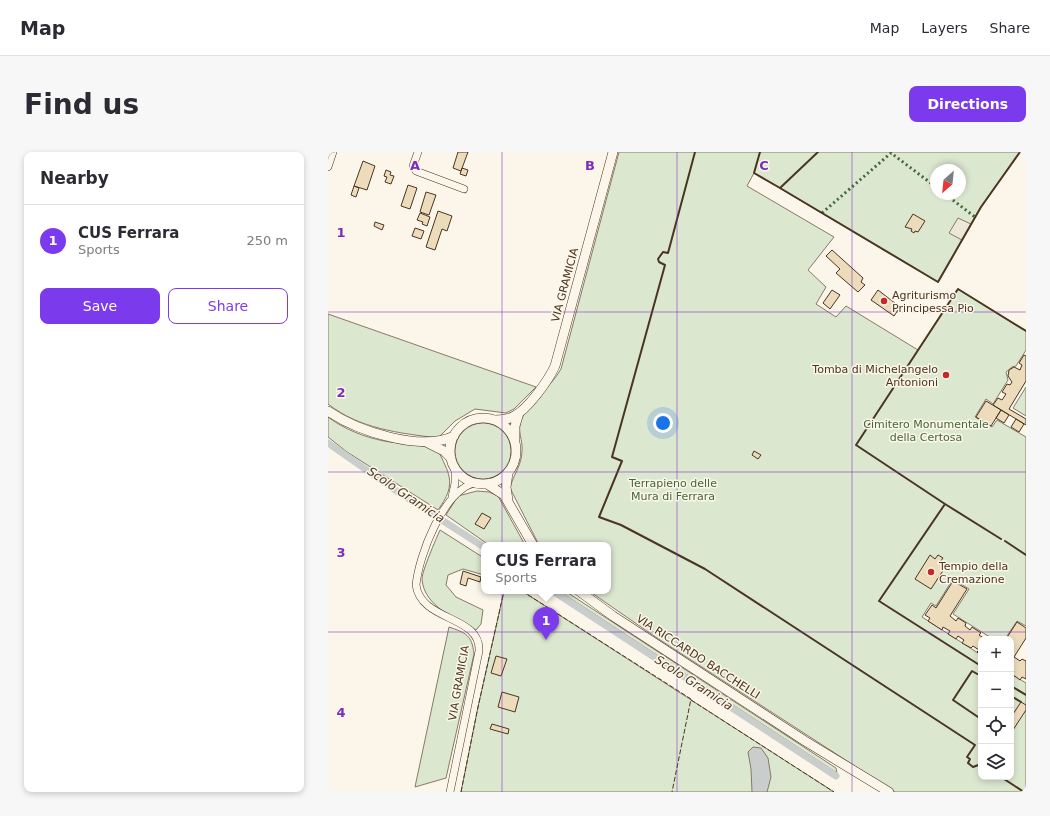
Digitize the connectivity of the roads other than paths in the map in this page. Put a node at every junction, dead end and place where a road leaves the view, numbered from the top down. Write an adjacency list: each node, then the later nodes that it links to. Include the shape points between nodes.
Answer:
1 (334, 152): 4 (street)
2 (418, 152): 5 (street, via 413,166 416,171)
3 (613, 152): 7 (main road, VIA GRAMICIA, via 558,358 549,378)
4 (330, 170)
5 (464, 189)
6 (328, 411): 11 (main road, via 348,424 367,431)
7 (519, 413): 8 (main road, VIA GRAMICIA, via 508,419); 10 (main road, VIA GRAMICIA, via 515,426)
8 (496, 420): 9 (main road, VIA GRAMICIA, via 470,420 462,425); 10 (main road, via 507,427)
9 (454, 436): 11 (main road, via 440,441); 12 (main road, via 450,450)
10 (515, 440): 14 (main road, VIA GRAMICIA, via 516,459)
11 (425, 442): 12 (main road, via 439,447)
12 (451, 458): 13 (main road, VIA GRAMICIA)
13 (455, 467): 15 (main road, VIA GRAMICIA, via 463,477); 17 (street, VIA GRAMICIA)
14 (508, 473): 16 (main road, via 496,482); 18 (main road)
15 (474, 483): 16 (main road); 17 (street, VIA GRAMICIA, via 462,488)
16 (487, 484): 18 (main road, via 499,491)
17 (452, 497): 22 (street, VIA GRAMICIA, via 435,525 417,578 419,597 428,606 474,633 479,645)
18 (508, 501): 19 (main road)
19 (531, 542)
20 (584, 594): 21 (main road, VIA RICCARDO BACCHELLI, via 613,616 805,741 827,759)
21 (875, 788): 23 (main road, VIA RICCARDO BACCHELLI)
22 (450, 792)
23 (889, 792)

